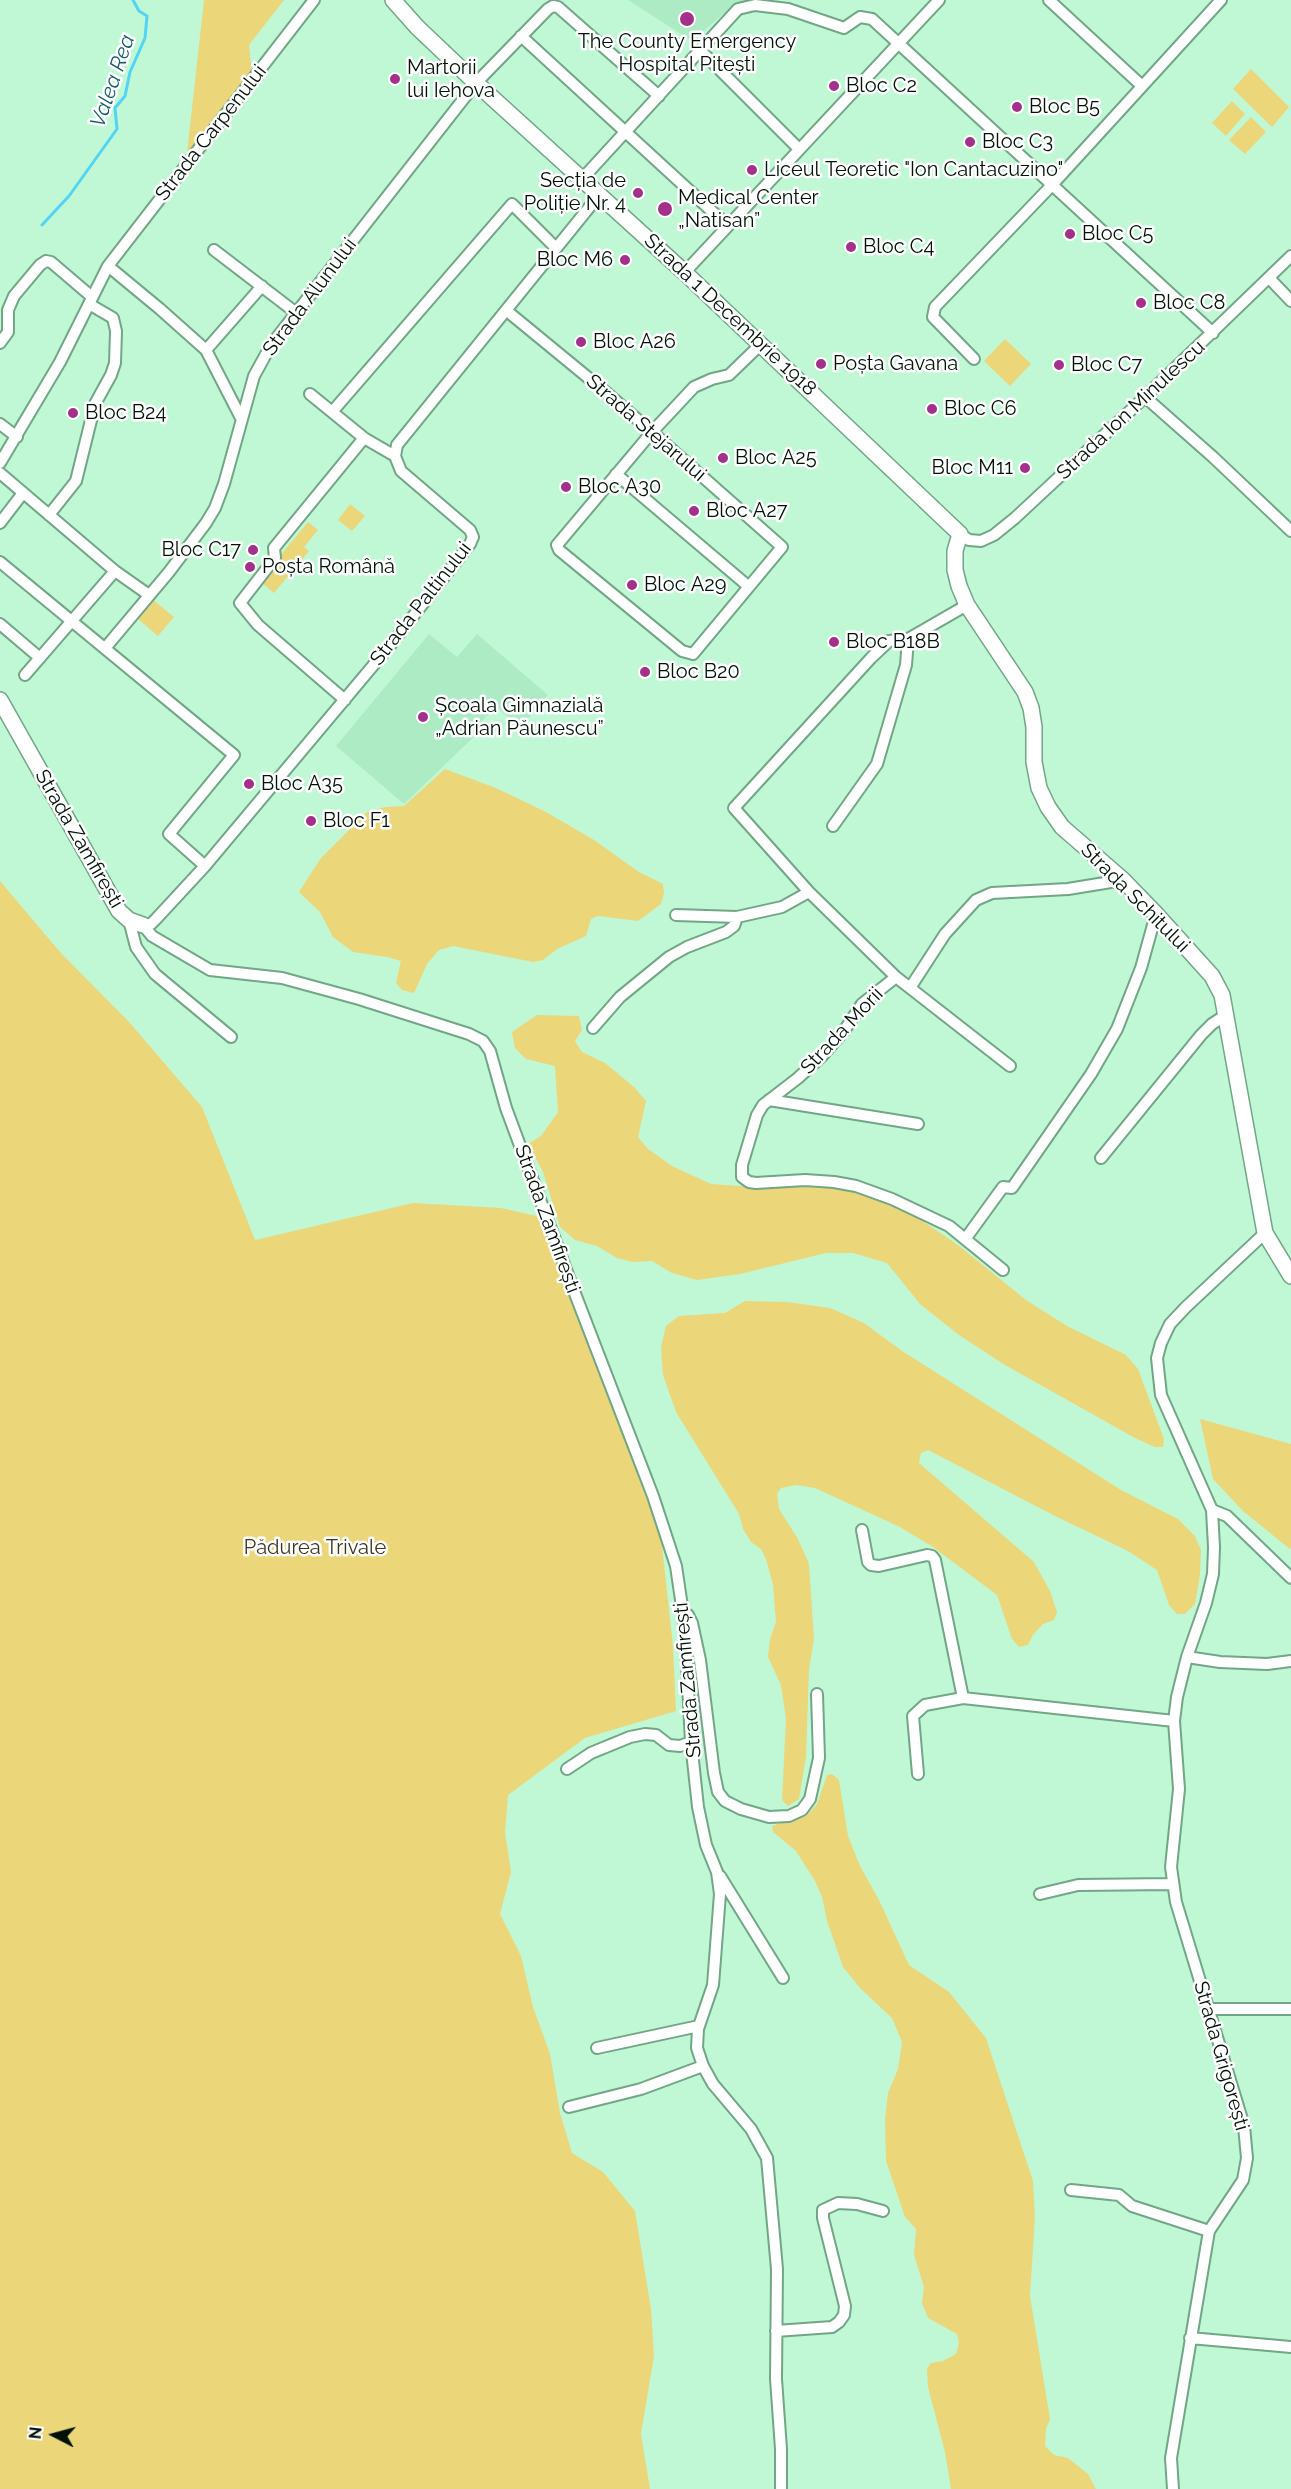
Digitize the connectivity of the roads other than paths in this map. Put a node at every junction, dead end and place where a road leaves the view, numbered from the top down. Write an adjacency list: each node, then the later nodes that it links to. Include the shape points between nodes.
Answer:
1 (314, 0): 21 (street, Strada Carpenului)
2 (393, 0): 9 (main road, Strada 1 Decembrie 1918)
3 (939, 0): 7 (street)
4 (1049, 0): 10 (street)
5 (1221, 0): 10 (street)
6 (521, 36): 9 (street, Strada Alunului); 11 (street, Strada Alunului, via 553,6 558,7); 12 (street)
7 (898, 43): 8 (street, via 872,19 860,17 844,28 788,9 755,5 738,9); 13 (street); 15 (street)
8 (700, 50): 11 (street); 13 (street)
9 (476, 82): 14 (main road, Strada 1 Decembrie 1918); 28 (street, Strada Alunului)
10 (1141, 85): 15 (street)
11 (659, 96): 12 (street)
12 (625, 133): 14 (street); 17 (street)
13 (799, 149): 17 (street)
14 (583, 178): 16 (main road, Strada 1 Decembrie 1918)
15 (1052, 185): 29 (street); 33 (street, via 935,308 933,317)
16 (600, 194): 18 (street); 22 (main road, Strada 1 Decembrie 1918)
17 (728, 226): 22 (street)
18 (556, 248): 27 (street); 36 (street, via 512,204)
19 (214, 250): 24 (street)
20 (1291, 255): 23 (street, Strada Ion Minulescu)
21 (108, 266): 25 (street, Strada Carpenului); 32 (street)
22 (685, 272): 31 (main road, Strada 1 Decembrie 1918)
23 (1270, 279): 26 (street); 29 (street, Strada Ion Minulescu)
24 (262, 286): 28 (street); 32 (street)
25 (91, 300): 30 (street, via 46,261 14,296 8,310 8,332); 40 (street, Strada Carpenului); 47 (street, via 113,318 115,363 95,404 76,481)
26 (1291, 301)
27 (507, 311): 39 (street, Strada Stejarului); 42 (street, via 404,435)
28 (295, 312): 37 (street, Strada Alunului, via 254,376)
29 (1213, 333): 35 (street, Strada Ion Minulescu)
30 (0, 343)
31 (760, 345): 39 (street, via 729,375 694,387); 50 (main road, Strada 1 Decembrie 1918)
32 (206, 350): 37 (street)
33 (974, 359)
34 (310, 394): 36 (street)
35 (1145, 398): 49 (street); 50 (street, Strada Ion Minulescu, via 994,535 981,541)
36 (332, 412): 41 (street)
37 (242, 418): 54 (street, Strada Alunului, via 215,508)
38 (0, 424): 40 (street)
39 (652, 432): 45 (street); 53 (street, Strada Stejarului, via 782,547)
40 (17, 437): 43 (street, Strada Carpenului)
41 (364, 438): 42 (street); 63 (street, via 274,548 275,558 240,603 258,625)
42 (396, 456): 63 (street, Strada Paltinului, via 401,471 470,530 472,537)
43 (0, 462)
44 (0, 473): 46 (street)
45 (616, 474): 53 (street); 53 (street, via 559,541 559,550 682,651 693,654)
46 (23, 493): 47 (street); 48 (street)
47 (49, 515): 52 (street)
48 (0, 523)
49 (1291, 531)
50 (960, 534): 55 (main road, Strada Schitului, via 955,570)
51 (0, 562): 56 (street)
52 (115, 571): 54 (street); 56 (street)
53 (748, 586)
54 (149, 595): 59 (street, Strada Alunului)
55 (967, 604): 58 (street); 66 (main road, Strada Schitului, via 1025,692 1031,708 1039,788 1048,807 1062,827)
56 (72, 620): 59 (street); 60 (street)
57 (0, 624): 60 (street)
58 (908, 639): 64 (street, via 906,665 877,764); 67 (street, via 889,641 871,658 734,808)
59 (106, 647): 65 (street, via 234,755 169,834)
60 (40, 658): 61 (street)
61 (25, 675)
62 (0, 700): 71 (main road, Strada Zamfirești, via 119,911)
63 (345, 700): 65 (street, Strada Paltinului)
64 (833, 826)
65 (205, 866): 71 (street, Strada Paltinului, via 151,924)
66 (1123, 880): 68 (main road, Strada Schitului); 73 (street, Strada Morii, via 1068,889 992,893 976,900 945,934)
67 (809, 892): 70 (street, via 782,907); 72 (street)
68 (1156, 914): 74 (main road, Strada Schitului, via 1212,976); 82 (street, via 1142,968 1117,1029 1091,1074 1012,1188 1004,1187)
69 (676, 915): 70 (street)
70 (737, 917): 75 (street, via 726,932 669,957 620,997)
71 (136, 922): 76 (street, via 136,946 155,974); 88 (street, Strada Zamfirești, via 152,936 210,970 282,978 483,1041 490,1051 506,1108 653,1496 676,1566)
72 (896, 977): 73 (street); 78 (street, Strada Morii, via 862,1004 823,1055)
73 (910, 988): 77 (street)
74 (1226, 1015): 80 (street, via 1201,1035); 81 (main road, Strada Schitului)
75 (593, 1028)
76 (231, 1037)
77 (1010, 1066)
78 (770, 1100): 79 (street); 82 (street, Strada Morii, via 757,1115 741,1171 748,1182 805,1180 856,1186 919,1210)
79 (918, 1124)
80 (1101, 1158)
81 (1265, 1233): 84 (main road, Strada Schitului); 85 (street, Strada Grigorești, via 1170,1324 1158,1358 1161,1395)
82 (966, 1238): 83 (street)
83 (1003, 1270)
84 (1291, 1275)
85 (1212, 1510): 87 (street, via 1227,1516); 89 (street, Strada Grigorești, via 1213,1574)
86 (862, 1530): 92 (street, via 871,1565 927,1555 935,1560)
87 (1291, 1578)
88 (683, 1606): 91 (street, via 692,1623 700,1660 714,1773 724,1801 769,1816 789,1816 802,1810 810,1799 819,1758); 94 (street, Strada Zamfirești)
89 (1187, 1657): 90 (street, via 1267,1664); 93 (street, Strada Grigorești)
90 (1291, 1661)
91 (817, 1694)
92 (963, 1698): 93 (street); 96 (street, via 924,1705 913,1716)
93 (1174, 1721): 98 (street, Strada Grigorești, via 1179,1789 1171,1867)
94 (691, 1742): 95 (street, via 669,1745 656,1735 638,1735 591,1754); 97 (street, Strada Zamfirești, via 698,1807)
95 (567, 1769)
96 (918, 1774)
97 (717, 1872): 100 (street); 103 (street, Strada Zamfirești, via 720,1894 713,1985)
98 (1173, 1884): 99 (street, via 1078,1886); 101 (street, Strada Grigorești)
99 (1040, 1894)
100 (783, 1978)
101 (1208, 2009): 102 (street); 109 (street, Strada Grigorești, via 1244,2126 1247,2158 1243,2180)
102 (1291, 2009)
103 (699, 2026): 104 (street); 105 (street, via 697,2048)
104 (597, 2048)
105 (703, 2066): 106 (street); 110 (street, via 751,2129 767,2158 777,2269)
106 (570, 2108)
107 (1071, 2190): 109 (street, via 1119,2195 1132,2206)
108 (883, 2211): 110 (street, via 838,2203 823,2210 844,2314 832,2327)
109 (1209, 2231): 111 (street, Strada Grigorești)
110 (776, 2331): 113 (street)
111 (1190, 2338): 112 (street); 114 (street, Strada Grigorești, via 1171,2458)
112 (1291, 2348)
113 (781, 2489)
114 (1173, 2489)

